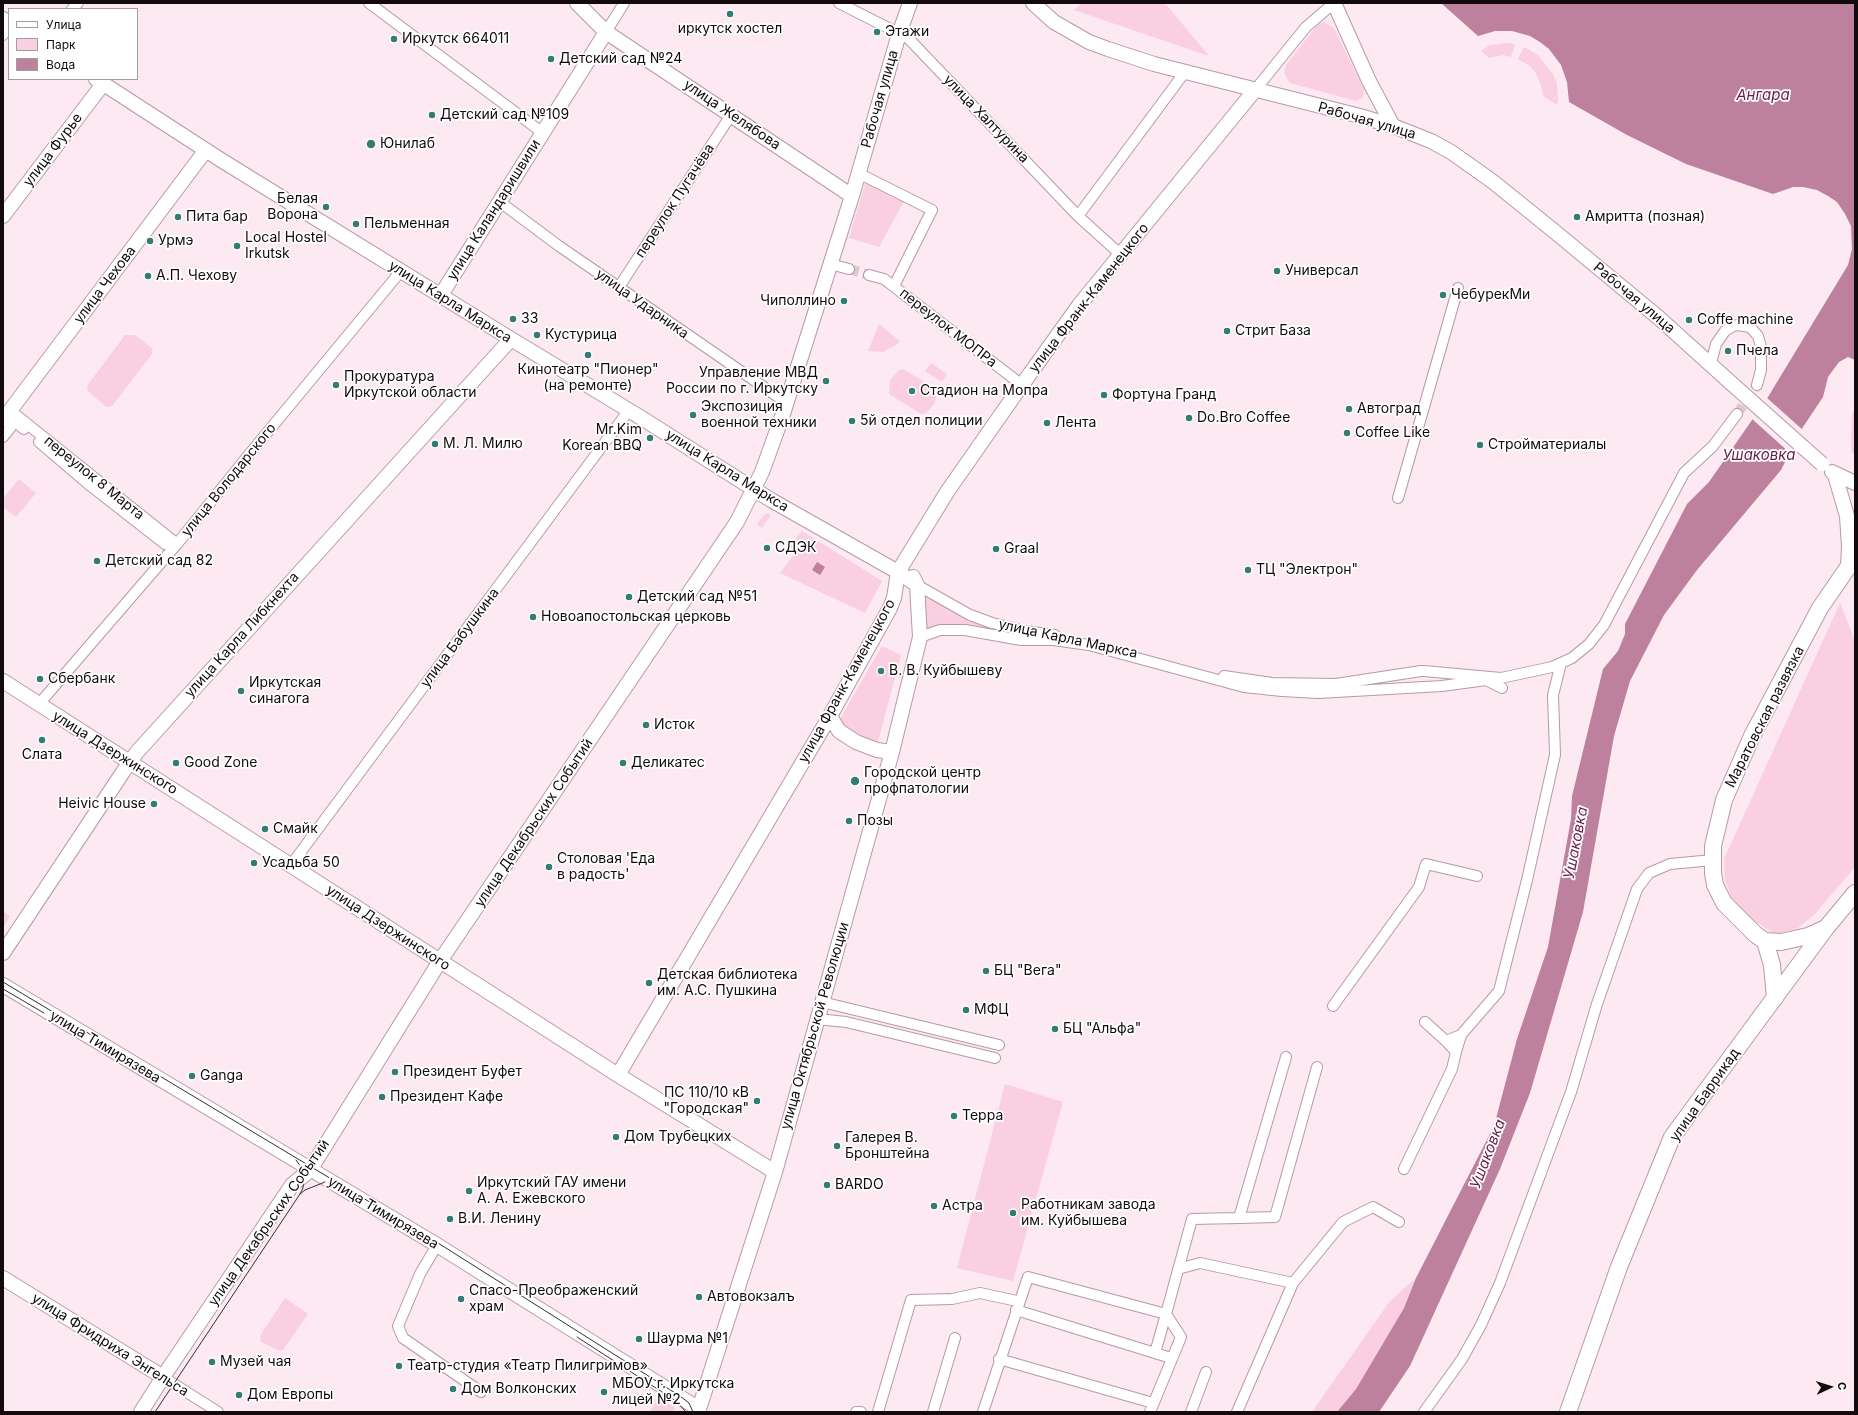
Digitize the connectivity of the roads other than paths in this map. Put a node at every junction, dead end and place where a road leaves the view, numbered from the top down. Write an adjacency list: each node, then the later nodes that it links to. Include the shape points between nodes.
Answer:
1 (369, 3): 15 (street)
2 (577, 3): 8 (main road, улица Желябова)
3 (624, 3): 8 (street, улица Каландаришвили)
4 (839, 3): 9 (street, улица Халтурина)
5 (910, 3): 9 (main road, Рабочая улица)
6 (1033, 3): 10 (main road, Рабочая улица, via 1054,22 1089,42)
7 (1334, 3): 12 (street, улица Франк-Каменецкого, via 1306,27); 14 (main road, via 1369,81)
8 (606, 32): 13 (main road, улица Желябова); 15 (main road, улица Каландаришвили)
9 (899, 34): 17 (main road, Рабочая улица); 21 (street, улица Халтурина, via 916,46)
10 (1185, 72): 12 (main road, Рабочая улица); 21 (street)
11 (99, 81): 16 (main road, улица Карла Маркса); 20 (main road, улица Фурье)
12 (1255, 90): 14 (main road, Рабочая улица); 22 (main road, улица Франк-Каменецкого)
13 (731, 114): 18 (main road, улица Желябова); 28 (street, переулок Пугачёва)
14 (1393, 126): 32 (main road, Рабочая улица, via 1442,147 1492,181)
15 (543, 132): 19 (main road, улица Каландаришвили)
16 (206, 150): 25 (main road, улица Карла Маркса); 38 (main road, улица Чехова)
17 (858, 173): 18 (main road, Рабочая улица); 27 (street, переулок МОПРа, via 932,210)
18 (852, 196): 23 (main road, улица Декабрьских Событий)
19 (500, 202): 28 (street, улица Ударника); 30 (main road, улица Каландаришвили)
20 (3, 216)
21 (1078, 216): 22 (street, улица Халтурина)
22 (1120, 254): 33 (main road, улица Франк-Каменецкого)
23 (830, 264): 24 (street); 35 (main road, улица Декабрьских Событий)
24 (849, 269)
25 (401, 271): 30 (main road, улица Карла Маркса); 45 (street, улица Володарского)
26 (869, 275): 27 (street, переулок МОПРа, via 884,278)
27 (894, 286): 33 (street, переулок МОПРа)
28 (619, 288): 35 (street, улица Ударника)
29 (1458, 288): 43 (street)
30 (441, 295): 31 (main road, улица Карла Маркса)
31 (510, 339): 36 (main road, улица Карла Маркса); 61 (main road, улица Карла Либкнехта, via 137,752)
32 (1711, 364): 34 (street, via 1716,344 1725,331 1738,325 1750,327 1758,336 1761,347 1761,370); 40 (main road, Рабочая улица, bridge)
33 (1021, 385): 46 (main road, улица Франк-Каменецкого, via 951,486)
34 (1757, 385)
35 (787, 403): 42 (main road, улица Декабрьских Событий)
36 (629, 410): 42 (main road, улица Карла Маркса); 63 (street, улица Бабушкина)
37 (1737, 414): 53 (street, via 1713,446 1684,473 1604,625 1589,644 1572,658)
38 (7, 416): 45 (street, переулок 8 Марта)
39 (3, 437): 44 (street, via 15,422)
40 (1835, 475): 41 (main road, Рабочая улица); 47 (main road, via 1847,516)
41 (1855, 483)
42 (754, 489): 48 (main road, улица Карла Маркса); 69 (main road, улица Декабрьских Событий, via 737,522)
43 (1398, 498)
44 (165, 544)
45 (178, 544): 58 (street, улица Володарского)
46 (910, 552): 48 (main road, улица Франк-Каменецкого); 49 (main road, улица Октябрьской Революции, via 910,567)
47 (1851, 562): 62 (main road, Маратовская развязка, via 1820,608 1752,736 1724,800 1713,846)
48 (898, 572): 49 (main road, улица Карла Маркса); 50 (main road, улица Франк-Каменецкого)
49 (917, 585): 51 (main road, улица Октябрьской Революции); 54 (street, улица Карла Маркса, via 966,613 992,623 1100,643 1221,676 1272,683 1336,684)
50 (894, 598): 51 (main road, via 905,592 912,594); 59 (main road, улица Франк-Каменецкого)
51 (918, 603): 52 (main road, улица Октябрьской Революции)
52 (920, 637): 57 (street, via 940,630 965,630 1021,640 1053,640 1089,645 1244,687 1282,691 1318,693); 60 (main road, улица Октябрьской Революции)
53 (1560, 663): 56 (street); 76 (street, via 1552,694 1555,755 1499,992)
54 (1422, 671): 56 (street, улица Карла Маркса); 57 (street, via 1415,676 1419,686)
55 (3, 681): 58 (main road, улица Дзержинского)
56 (1501, 683): 57 (street, via 1486,680)
57 (1424, 687)
58 (38, 704): 61 (main road, улица Дзержинского)
59 (830, 716): 60 (main road, via 839,731 856,742 877,750); 83 (main road, улица Франк-Каменецкого)
60 (892, 752): 72 (main road, улица Октябрьской Революции)
61 (131, 762): 63 (main road, улица Дзержинского); 68 (main road, улица Карла Либкнехта)
62 (1713, 860): 67 (main road, Маратовская развязка, via 1716,885 1724,903); 113 (street, via 1670,864 1649,873 1637,889 1597,1004 1571,1092 1500,1283 1462,1360)
63 (291, 865): 69 (main road, улица Дзержинского)
64 (1477, 876): 73 (street, via 1426,864 1419,887)
65 (1855, 894): 66 (main road, улица Баррикад)
66 (1826, 928): 67 (main road, via 1787,941); 71 (main road, улица Баррикад)
67 (1765, 941): 71 (main road, via 1772,965)
68 (3, 954)
69 (440, 961): 83 (main road, улица Дзержинского); 84 (main road, улица Декабрьских Событий)
70 (3, 986): 84 (main road, улица Тимирязева)
71 (1774, 998): 114 (main road, улица Баррикад, via 1672,1137 1619,1267)
72 (822, 1002): 74 (main road, улица Октябрьской Революции); 78 (street)
73 (1334, 1004)
74 (817, 1019): 81 (street, via 846,1022); 86 (main road, улица Октябрьской Революции)
75 (1425, 1022): 77 (street)
76 (1461, 1035): 77 (street); 79 (street)
77 (1446, 1041): 79 (street)
78 (999, 1045)
79 (1456, 1052): 85 (street, via 1452,1069)
80 (1286, 1057): 87 (street)
81 (995, 1058)
82 (1317, 1066): 87 (street, via 1275,1217)
83 (618, 1075): 86 (main road, улица Дзержинского)
84 (310, 1170): 89 (main road, улица Тимирязева); 100 (main road, улица Декабрьских Событий, via 292,1185)
85 (1404, 1170)
86 (775, 1172): 103 (main road, улица Октябрьской Революции)
87 (1239, 1218): 90 (street, via 1192,1219)
88 (1400, 1222): 92 (street, via 1373,1207 1343,1222)
89 (437, 1245): 101 (street, via 420,1274 398,1326 403,1338); 103 (main road, улица Тимирязева)
90 (1178, 1269): 92 (street, via 1200,1263); 94 (street)
91 (3, 1278): 100 (main road, улица Фридриха Энгельса)
92 (1293, 1283): 112 (street)
93 (1017, 1306): 94 (street, via 1028,1277); 96 (street); 98 (street); 108 (street, via 980,1292 952,1298 911,1300)
94 (1166, 1314): 96 (street); 102 (street, via 1181,1337)
95 (955, 1338): 109 (street)
96 (1155, 1353): 97 (street)
97 (1171, 1358)
98 (999, 1359): 102 (street); 110 (street)
99 (1206, 1372): 111 (street)
100 (163, 1377): 104 (main road, улица Декабрьских Событий); 105 (street, улица Фридриха Энгельса)
101 (481, 1392)
102 (1152, 1407)
103 (698, 1411)
104 (141, 1412)
105 (218, 1412)
106 (856, 1412): 107 (street)
107 (861, 1412)
108 (878, 1412)
109 (933, 1412)
110 (983, 1412)
111 (1191, 1412)
112 (1237, 1412)
113 (1424, 1412)
114 (1568, 1412)

